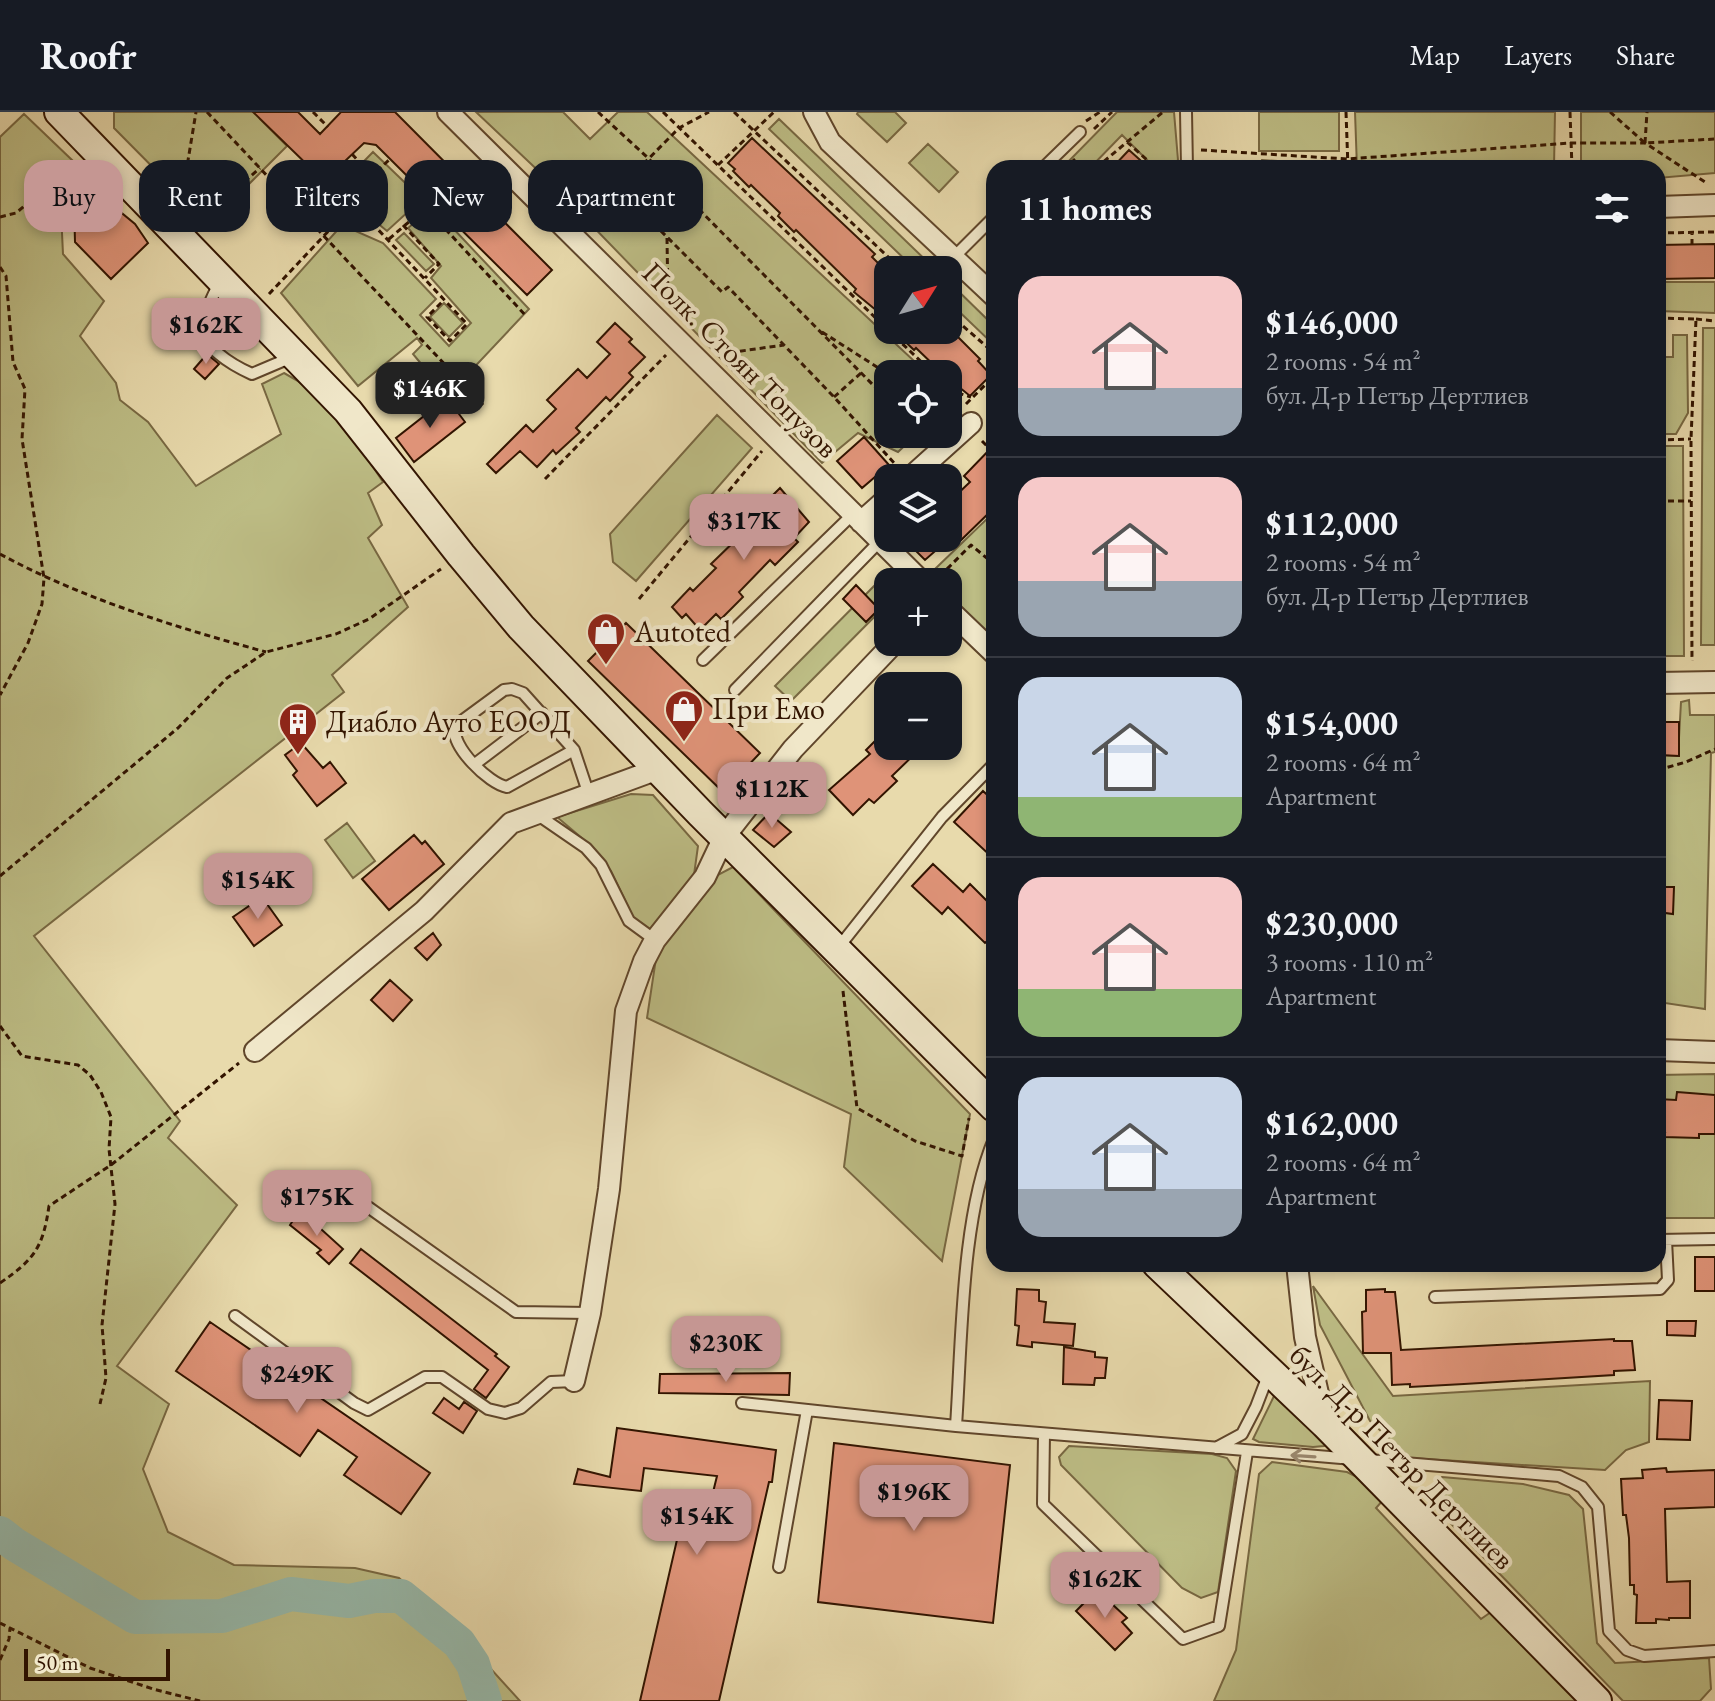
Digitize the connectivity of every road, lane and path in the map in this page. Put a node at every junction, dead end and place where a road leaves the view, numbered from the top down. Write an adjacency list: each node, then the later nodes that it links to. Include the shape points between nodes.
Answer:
1 (196, 112): 34 (path)
2 (207, 112): 45 (path)
3 (313, 112): 21 (path)
4 (448, 112): 100 (street, Полк. Стоян Топузов)
5 (598, 112): 32 (path)
6 (663, 112): 22 (path)
7 (709, 112): 22 (path)
8 (734, 112): 24 (path)
9 (774, 112): 24 (path)
10 (814, 112): 67 (street, via 830,142)
11 (1100, 112): 23 (path)
12 (1112, 112): 20 (path)
13 (1163, 112): 26 (path)
14 (1186, 112): 29 (lane)
15 (1346, 112): 33 (path)
16 (1570, 112): 27 (path)
17 (1610, 112): 28 (path)
18 (1647, 112): 28 (path)
19 (65, 114): 72 (main road)
20 (1103, 121)
21 (328, 127)
22 (679, 128): 32 (path); 44 (path)
23 (1080, 128): 38 (lane)
24 (754, 131): 44 (path); 66 (path)
25 (1715, 139): 28 (path)
26 (1127, 142): 40 (path); 41 (path)
27 (1571, 143): 28 (path); 33 (path); 43 (path)
28 (1645, 143): 47 (path)
29 (1187, 149): 33 (path); 42 (lane)
30 (352, 154): 35 (path)
31 (1068, 155): 39 (path)
32 (647, 157): 36 (path); 37 (path)
33 (1347, 159)
34 (188, 160)
35 (357, 160)
36 (644, 160)
37 (650, 160)
38 (1050, 160)
39 (1073, 160)
40 (1106, 160)
41 (1147, 160)
42 (1187, 160)
43 (1572, 160)
44 (718, 165): 77 (path)
45 (260, 168): 46 (path); 62 (path)
46 (250, 177)
47 (1715, 189)
48 (1715, 205): 50 (street)
49 (24, 206): 52 (path)
50 (1666, 207)
51 (703, 216): 83 (path)
52 (0, 217)
53 (403, 225): 64 (path); 71 (path, via 439,264)
54 (986, 225): 68 (lane)
55 (329, 232): 62 (path)
56 (381, 232): 64 (path)
57 (448, 232): 78 (path)
58 (661, 232): 63 (path)
59 (1715, 232): 61 (path)
60 (1666, 233): 61 (path)
61 (1692, 233): 65 (path)
62 (325, 237): 74 (path); 98 (path)
63 (667, 238): 76 (path); 85 (path, via 722,292 728,287)
64 (388, 239): 71 (path)
65 (1692, 245)
66 (887, 256)
67 (951, 256)
68 (955, 256)
69 (962, 266): 73 (street)
70 (0, 267): 118 (path, via 6,276 13,362 25,389 22,439)
71 (425, 278): 75 (path)
72 (220, 279): 89 (main road); 89 (lane, via 202,325 206,339 231,365 252,374)
73 (986, 289)
74 (263, 300)
75 (444, 300): 75 (path, via 467,324 450,341 427,317)
76 (668, 311)
77 (874, 316)
78 (527, 317)
79 (1666, 318): 80 (path)
80 (1696, 319): 81 (path); 101 (path)
81 (1715, 321)
82 (962, 326): 86 (path)
83 (816, 328): 91 (path); 92 (path)
84 (903, 344): 90 (path)
85 (784, 345): 88 (path); 96 (path)
86 (986, 348)
87 (666, 355): 105 (path)
88 (710, 355)
89 (295, 356): 114 (main road, via 348,411)
90 (919, 360)
91 (874, 365)
92 (861, 373): 94 (path); 96 (path)
93 (986, 384): 97 (path)
94 (874, 386)
95 (962, 394): 97 (path)
96 (834, 397): 103 (path)
97 (973, 397): 99 (path)
98 (483, 405)
99 (968, 415): 104 (street)
100 (774, 436): 109 (street, Полк. Стоян Топузов); 119 (path)
101 (1691, 439): 102 (path); 107 (path)
102 (1666, 440)
103 (896, 464)
104 (916, 464)
105 (545, 479)
106 (1666, 501): 107 (path)
107 (1691, 501): 125 (path)
108 (874, 507): 109 (street)
109 (857, 518): 110 (street, Полк. Стоян Топузов); 124 (lane)
110 (874, 535)
111 (874, 547): 128 (lane)
112 (891, 552): 116 (street, Полк. Стоян Топузов)
113 (0, 554): 118 (path)
114 (461, 555): 122 (path, via 369,619 336,634); 135 (main road, via 521,627)
115 (986, 557): 117 (path, via 971,545)
116 (908, 568)
117 (949, 568)
118 (44, 578): 122 (path, via 151,618); 129 (path, via 42,604 28,643)
119 (639, 599)
120 (962, 622): 121 (street)
121 (986, 645)
122 (266, 652): 140 (path, via 227,678 178,728)
123 (882, 656): 139 (street, via 793,749)
124 (703, 660)
125 (1692, 682): 126 (street); 127 (street)
126 (1715, 682)
127 (1666, 683)
128 (735, 690)
129 (0, 695)
130 (542, 713): 132 (lane); 133 (lane); 133 (lane, via 523,693 504,690 455,726 457,744)
131 (1715, 749): 134 (path)
132 (574, 750): 133 (lane, via 507,787 490,781); 137 (lane)
133 (475, 764)
134 (1666, 768)
135 (658, 769): 137 (street); 139 (main road)
136 (986, 772): 142 (lane, via 942,817)
137 (589, 795): 138 (street)
138 (538, 815): 141 (lane, via 586,848 601,865 629,921); 146 (street, via 511,823 424,911)
139 (724, 837): 141 (street, via 705,877); 142 (main road)
140 (0, 876)
141 (655, 940): 159 (street, via 626,1011 609,1189)
142 (837, 949): 148 (main road)
143 (841, 980): 148 (path, via 857,1108 915,1141 962,1156)
144 (0, 1026): 150 (path, via 22,1056 78,1065 90,1075 111,1117)
145 (1666, 1050): 147 (street)
146 (255, 1051): 150 (path)
147 (1715, 1052)
148 (982, 1111)
149 (986, 1162): 167 (lane, via 970,1240)
150 (111, 1165): 157 (path, via 49,1206 42,1244); 164 (path, via 115,1204 102,1325 106,1378)
151 (368, 1207): 159 (lane, via 516,1312)
152 (1715, 1239): 153 (lane)
153 (1666, 1240)
154 (1666, 1267): 158 (lane, via 1668,1280 1660,1289)
155 (1165, 1272): 161 (main road, бул. Д-р Петър Дертлиев)
156 (1298, 1272): 166 (street, via 1305,1337)
157 (0, 1283)
158 (1435, 1297)
159 (590, 1313): 162 (street)
160 (235, 1316): 162 (lane, via 368,1410 425,1377 442,1377 488,1409 505,1413 521,1408 551,1382)
161 (1269, 1372): 166 (main road, бул. Д-р Петър Дертлиев); 169 (lane, via 1242,1434)
162 (574, 1381)
163 (742, 1403): 165 (lane)
164 (100, 1404)
165 (807, 1410): 167 (lane); 172 (lane)
166 (1325, 1424): 171 (main road, бул. Д-р Петър Дертлиев)
167 (956, 1426): 168 (lane)
168 (1044, 1434): 169 (lane); 170 (lane, via 1043,1504 1183,1639 1219,1626)
169 (1215, 1449): 170 (lane)
170 (1247, 1452): 171 (lane, one-way to 170)
171 (1359, 1459): 175 (lane, via 1559,1476 1582,1487 1598,1507 1609,1631 1627,1650 1644,1656); 178 (main road, бул. Д-р Петър Дертлиев)
172 (779, 1567)
173 (0, 1623): 174 (path)
174 (10, 1628): 176 (path); 177 (path, via 90,1668)
175 (1715, 1651)
176 (0, 1660)
177 (200, 1701)
178 (1597, 1701)

